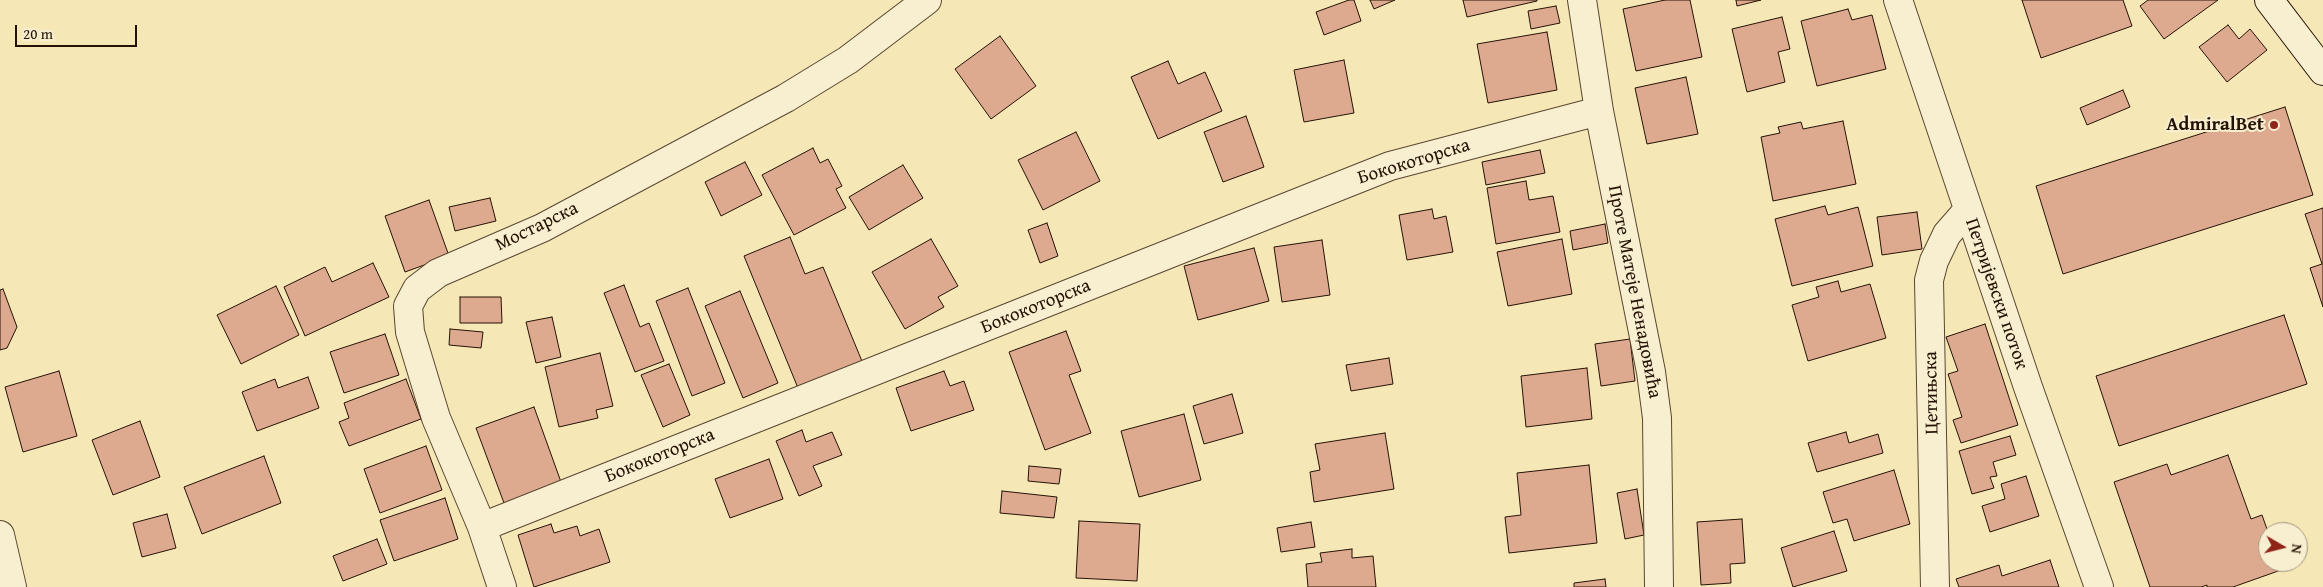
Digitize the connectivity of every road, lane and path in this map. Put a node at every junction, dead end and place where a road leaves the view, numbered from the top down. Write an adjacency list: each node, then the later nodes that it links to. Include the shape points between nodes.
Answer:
1 (927, 0): 8 (street, Мостарска, via 848,60 786,98 542,228 438,273 417,289 408,306 410,332 436,418)
2 (1582, 0): 6 (street, Проте Матеје Ненадовића)
3 (1898, 0): 7 (street, Петријевски поток)
4 (2269, 0): 5 (street)
5 (2323, 71)
6 (1599, 111): 8 (street, Бококоторска, via 1390,166); 12 (street, Проте Матеје Ненадовића, via 1651,372 1657,418)
7 (1968, 210): 13 (street, Цетињска, via 1947,234 1929,280); 14 (street, Петријевски поток)
8 (482, 527): 11 (street, Мостарска)
9 (0, 535): 10 (street)
10 (12, 587)
11 (502, 587)
12 (1659, 587)
13 (1935, 587)
14 (2099, 587)

